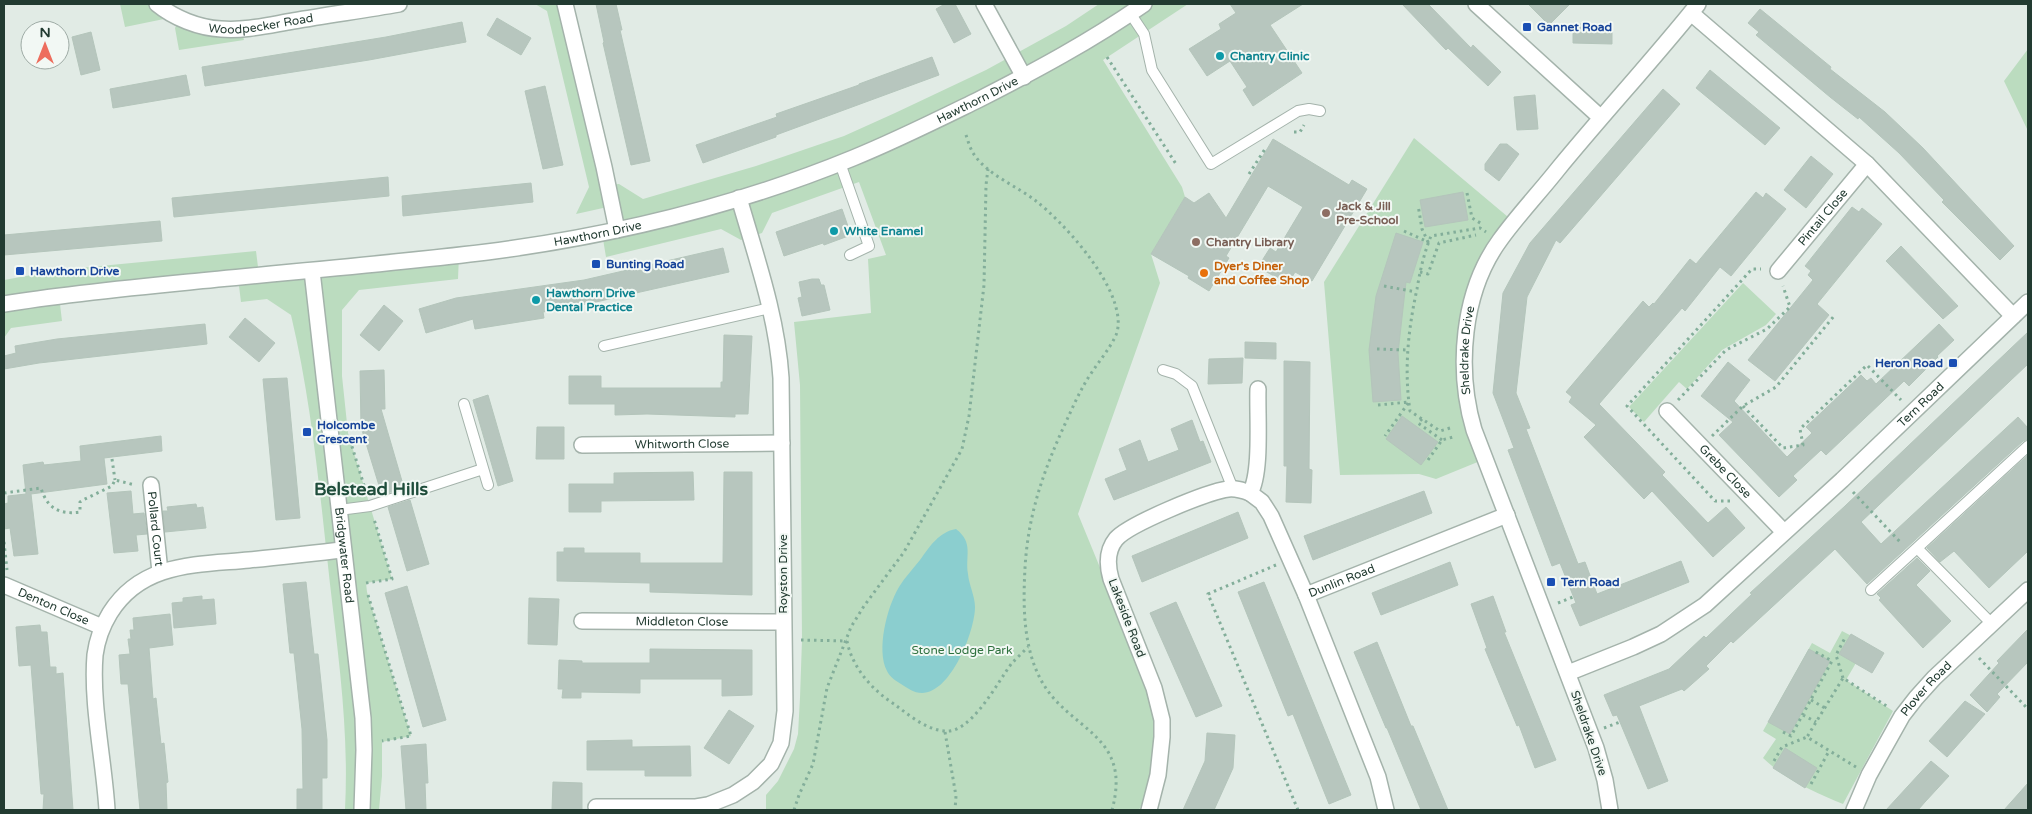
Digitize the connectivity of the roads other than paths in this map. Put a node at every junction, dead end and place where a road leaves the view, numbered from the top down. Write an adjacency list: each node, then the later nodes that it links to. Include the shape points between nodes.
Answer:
1 (157, 4): 2 (street, Woodpecker Road, via 193,24 230,30)
2 (399, 4)
3 (565, 4): 15 (street)
4 (984, 4): 9 (street)
5 (1144, 4): 8 (street, Hawthorn Drive)
6 (1476, 4): 11 (street)
7 (1695, 8): 11 (street, Sheldrake Drive); 13 (street)
8 (1130, 13): 9 (street, Hawthorn Drive); 10 (lane, via 1144,34 1152,70 1211,164 1298,112 1309,108)
9 (1024, 77): 12 (street, Hawthorn Drive, via 894,141)
10 (1320, 111)
11 (1600, 117): 37 (street, Sheldrake Drive, via 1500,240 1479,280 1471,304 1464,364 1466,397 1474,430)
12 (840, 163): 14 (street, Hawthorn Drive); 16 (lane, via 869,246)
13 (1867, 164): 18 (street, Pintail Close); 22 (street)
14 (739, 198): 15 (street, Hawthorn Drive); 21 (street, Royston Drive)
15 (617, 230): 17 (street, Hawthorn Drive, via 489,252)
16 (850, 255)
17 (312, 270): 20 (street, Hawthorn Drive); 36 (street, Bridgwater Road)
18 (1778, 270)
19 (2028, 302): 22 (street, Tern Road)
20 (4, 304)
21 (770, 308): 23 (lane); 28 (street, Royston Drive, via 780,355)
22 (2013, 316): 38 (street, Tern Road)
23 (604, 346)
24 (1163, 370): 34 (lane, via 1176,374 1192,386)
25 (1258, 389): 35 (street, via 1255,478)
26 (464, 404): 31 (lane)
27 (1667, 411): 38 (street, Grebe Close)
28 (782, 443): 29 (street, Whitworth Close); 47 (street, Royston Drive)
29 (582, 444)
30 (2028, 446): 40 (lane)
31 (483, 469): 32 (lane); 36 (lane, via 370,506)
32 (488, 485)
33 (151, 487): 41 (street, Pollard Court)
34 (1232, 489): 35 (street, Lakeside Road); 54 (street, Lakeside Road, via 1210,494 1135,524 1117,538 1109,553 1111,578 1154,688 1162,720 1158,775)
35 (1250, 493): 45 (street, via 1267,508)
36 (339, 510): 39 (street, Bridgwater Road)
37 (1507, 516): 45 (street, Dunlin Road); 50 (street, Sheldrake Drive)
38 (1784, 532): 50 (street, Tern Road, via 1684,620 1633,647)
39 (344, 550): 41 (street, via 204,564); 53 (street, Bridgwater Road, via 362,718)
40 (1914, 551): 43 (lane); 48 (lane)
41 (160, 572): 49 (street, via 129,590)
42 (6, 580): 49 (street, Denton Close)
43 (1870, 590)
44 (2028, 590): 48 (street, Plover Road)
45 (1306, 595): 55 (street, Dunlin Road, via 1378,777)
46 (582, 622): 47 (street, Middleton Close)
47 (783, 622): 51 (street, Royston Drive, via 783,733 777,753 762,774 733,795 708,805)
48 (1992, 623): 57 (street, Plover Road, via 1934,678 1902,716 1869,775)
49 (102, 627): 52 (street, via 96,653 95,680)
50 (1568, 673): 56 (street, Sheldrake Drive, via 1596,748)
51 (596, 806)
52 (107, 810)
53 (362, 810)
54 (1148, 810)
55 (1386, 810)
56 (1610, 810)
57 (1854, 810)

